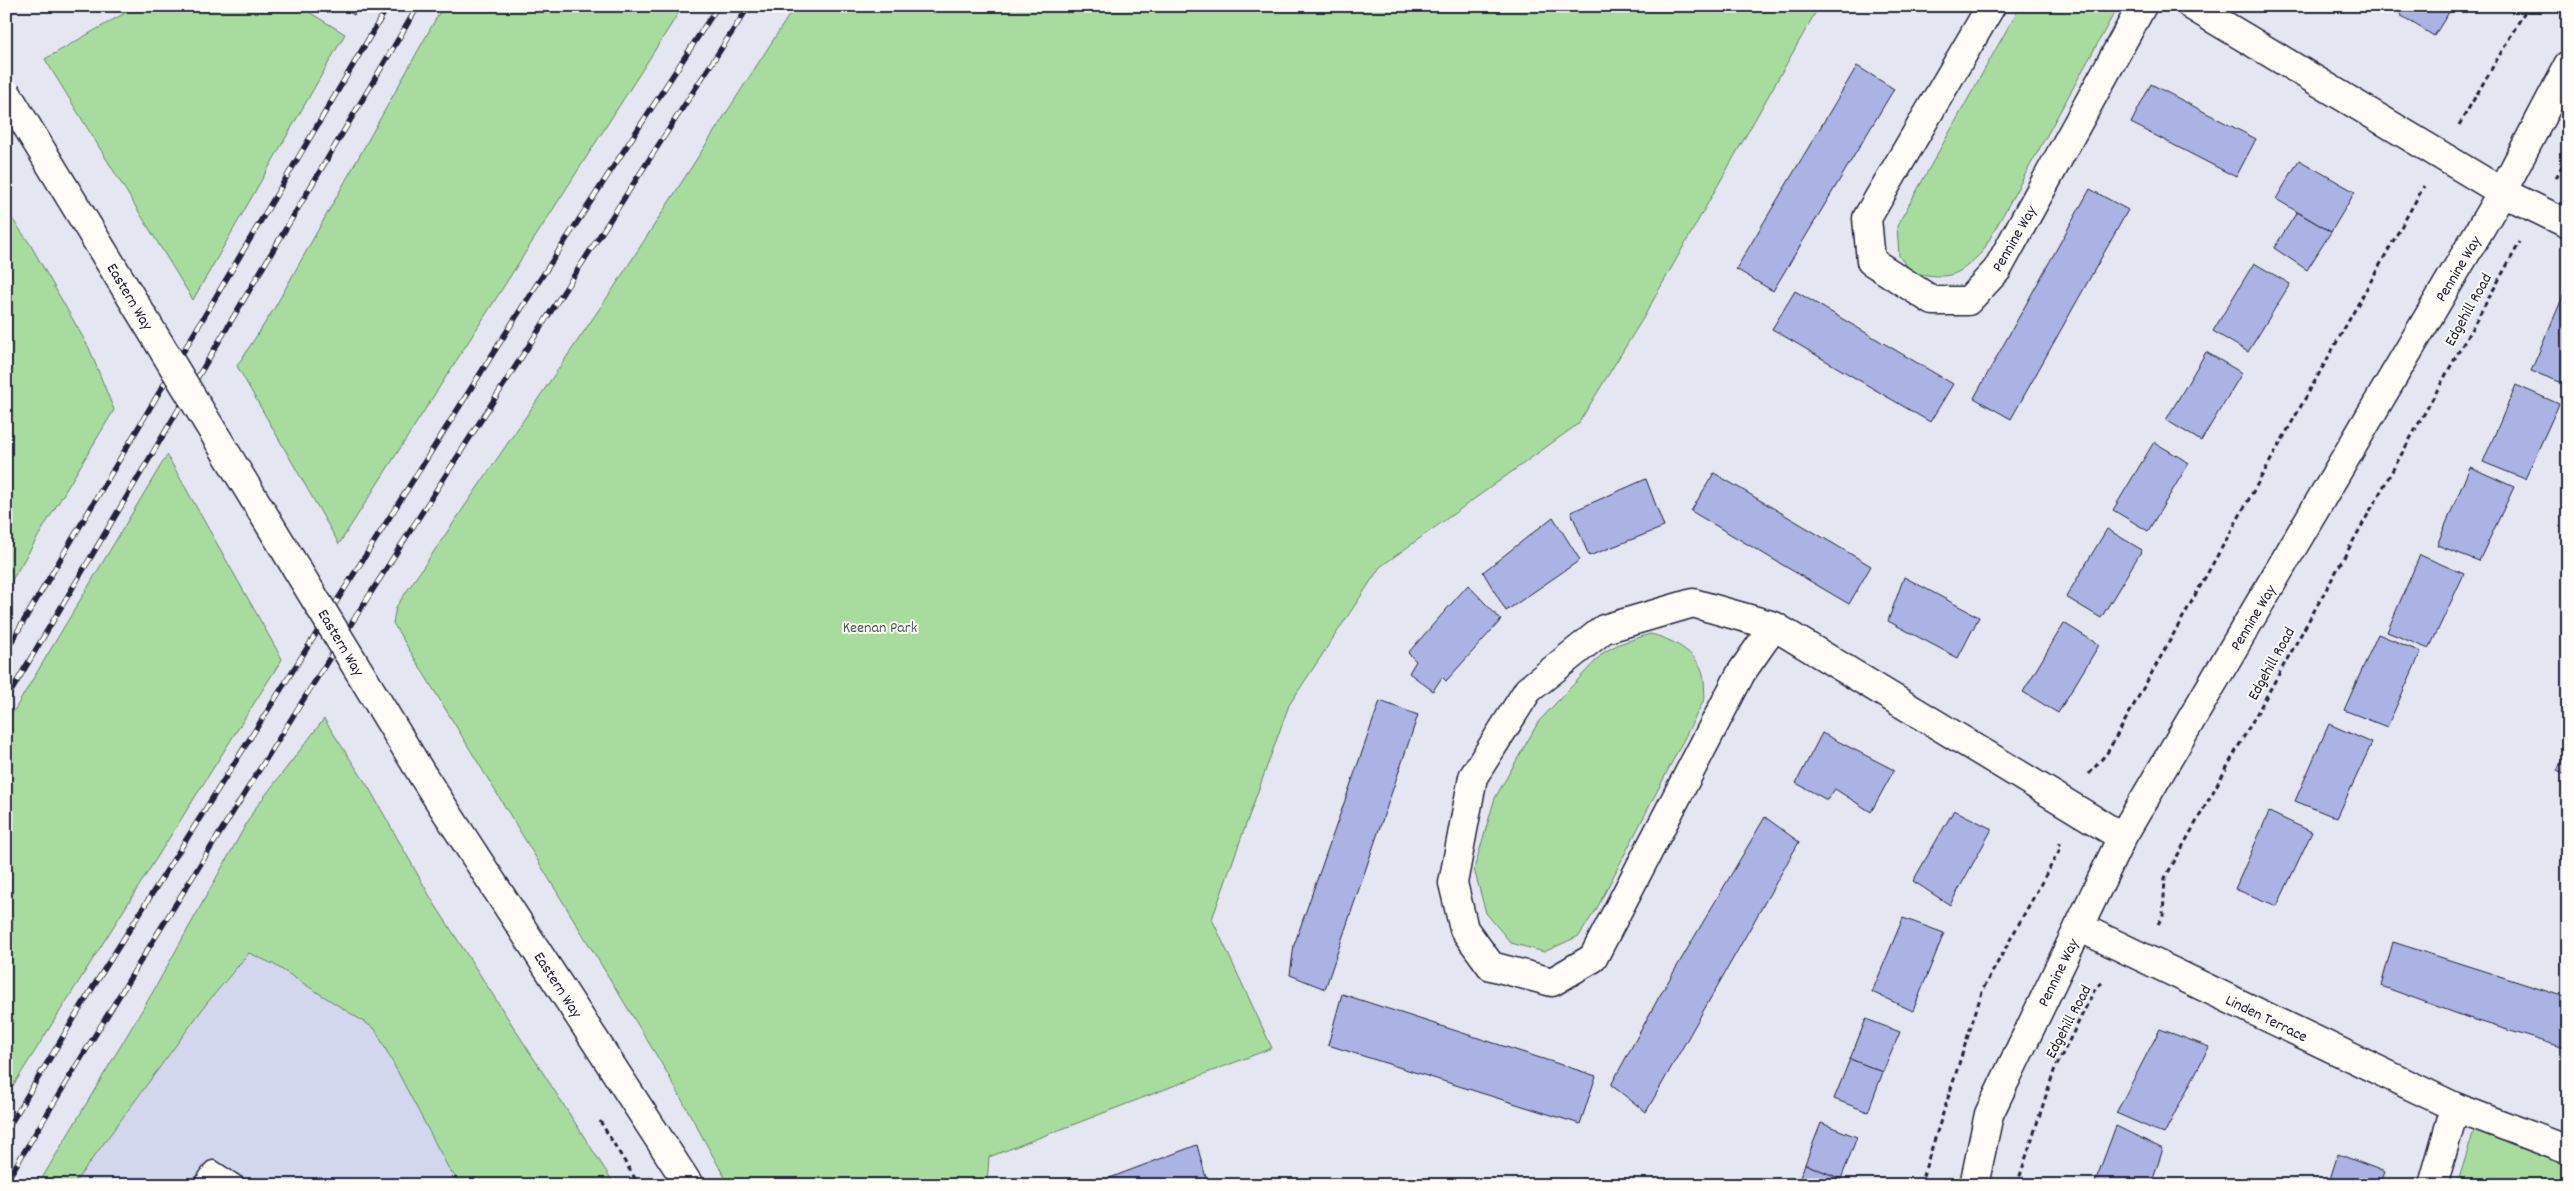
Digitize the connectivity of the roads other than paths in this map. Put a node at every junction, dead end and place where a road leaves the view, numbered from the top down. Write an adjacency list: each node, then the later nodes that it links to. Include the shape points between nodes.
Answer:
1 (1991, 6): 2 (street, Pennine Way, via 1867,218 1871,261 1933,301 1968,301 1997,270)
2 (2142, 6)
3 (2192, 6): 6 (street)
4 (2568, 66): 6 (street, Pennine Way)
5 (6, 92): 15 (street, Eastern Way, bridge, via 424,776)
6 (2502, 192): 7 (street); 9 (street, Pennine Way)
7 (2568, 224)
8 (1774, 626): 8 (street, via 1692,603 1604,630 1528,690 1473,777 1452,883 1464,929 1491,966 1552,982 1593,958 1741,673); 9 (street)
9 (2122, 837): 10 (street, Pennine Way)
10 (2079, 927): 11 (street, Linden Terrace); 16 (street, Pennine Way, via 1989,1114)
11 (2455, 1107): 12 (street, Linden Terrace); 17 (street)
12 (2568, 1150)
13 (203, 1185): 14 (lane, via 213,1170)
14 (236, 1185)
15 (689, 1185)
16 (1974, 1185)
17 (2433, 1185)

